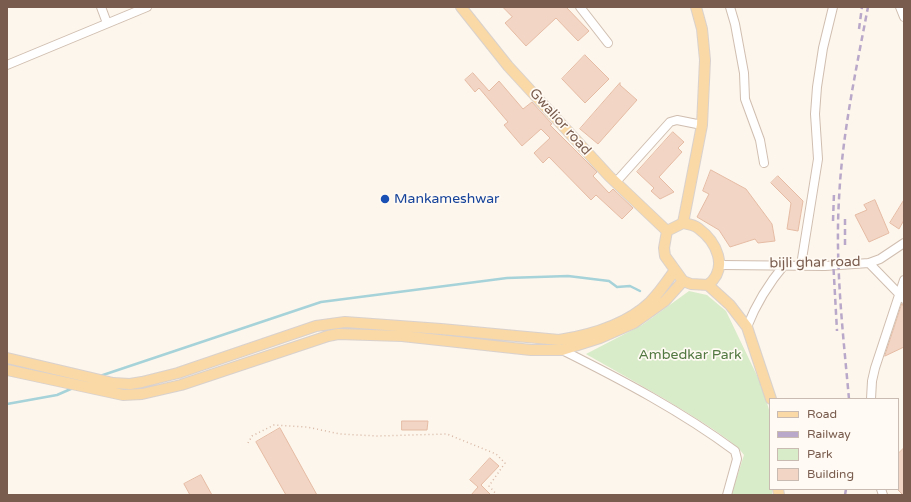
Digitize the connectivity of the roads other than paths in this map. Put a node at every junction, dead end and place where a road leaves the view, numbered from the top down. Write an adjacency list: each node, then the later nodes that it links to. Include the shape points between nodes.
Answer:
1 (101, 7): 10 (street)
2 (147, 7): 10 (street)
3 (461, 7): 15 (main road, Gwalior road, via 508,66)
4 (580, 7): 11 (street)
5 (696, 7): 13 (main road, via 702,29 705,60)
6 (730, 7): 14 (street, via 744,73 744,99 761,142)
7 (833, 7): 22 (street, via 822,48 817,87 815,114 818,158)
8 (900, 7): 9 (street)
9 (904, 17)
10 (107, 23): 12 (street)
11 (608, 43)
12 (7, 64)
13 (702, 125): 15 (street, via 677,120 670,122); 16 (main road)
14 (764, 163)
15 (616, 182): 17 (main road, Gwalior road)
16 (683, 223): 17 (main road); 21 (main road, via 697,226 707,236 717,252)
17 (667, 231): 23 (main road, via 665,256)
18 (904, 242): 19 (street, bijli ghar road, via 880,259)
19 (869, 263): 22 (street, bijli ghar road); 27 (street)
20 (785, 264): 21 (street, bijli ghar road); 22 (street, bijli ghar road); 29 (street, via 773,278)
21 (721, 265): 26 (main road, via 716,279)
22 (801, 265)
23 (675, 270): 25 (main road); 28 (main road, via 658,293 639,311 600,329 559,340 359,322)
24 (904, 280): 27 (street)
25 (683, 281): 26 (main road); 31 (main road, via 665,301 634,323 600,338)
26 (708, 285): 29 (main road, via 730,305)
27 (902, 296): 41 (street, via 875,368)
28 (338, 323): 30 (main road); 36 (main road, via 316,326)
29 (747, 326): 40 (main road)
30 (338, 334): 31 (main road, via 402,336 531,350); 38 (main road)
31 (562, 350): 42 (street, via 614,375 674,409 734,451 738,459)
32 (7, 358): 33 (main road)
33 (27, 363): 35 (main road); 37 (main road)
34 (7, 370): 35 (main road)
35 (25, 373): 37 (main road)
36 (178, 373): 38 (main road); 39 (main road)
37 (69, 378): 39 (main road)
38 (181, 385): 39 (main road, via 132,396)
39 (109, 387)
40 (771, 398)
41 (871, 398)
42 (727, 495)

